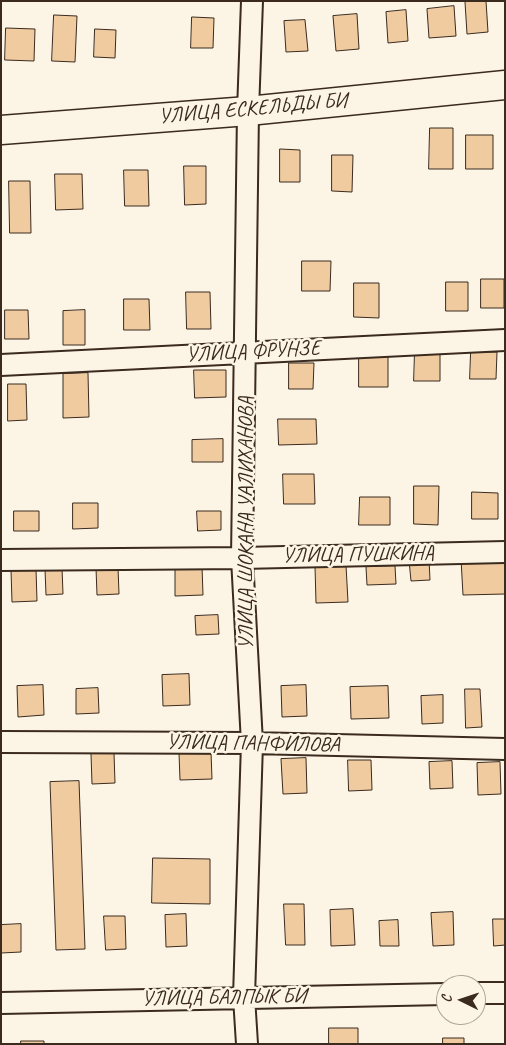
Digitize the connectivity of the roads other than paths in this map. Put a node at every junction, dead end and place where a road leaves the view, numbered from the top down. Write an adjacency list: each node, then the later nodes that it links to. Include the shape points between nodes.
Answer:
1 (252, 1): 3 (street, УЛИЦА ШОКАНА УАЛИХАНОВА)
2 (505, 85): 3 (street, УЛИЦА ЕСКЕЛЬДЫ БИ)
3 (248, 111): 4 (street, УЛИЦА ЕСКЕЛЬДЫ БИ); 6 (street, УЛИЦА ШОКАНА УАЛИХАНОВА)
4 (1, 130)
5 (505, 340): 6 (street, УЛИЦА ФРУНЗЕ)
6 (246, 352): 7 (street, УЛИЦА ФРУНЗЕ); 9 (street, УЛИЦА ШОКАНА УАЛИХАНОВА)
7 (1, 365)
8 (505, 552): 9 (street, УЛИЦА ПУШКИНА)
9 (242, 558): 10 (street, УЛИЦА ПУШКИНА); 12 (street, УЛИЦА ШОКАНА УАЛИХАНОВА)
10 (1, 560)
11 (1, 742): 12 (street, УЛИЦА ПАНФИЛОВА)
12 (252, 743): 13 (street, УЛИЦА ПАНФИЛОВА); 17 (street, УЛИЦА ШОКАНА УАЛИХАНОВА)
13 (505, 749)
14 (486, 993): 15 (street)
15 (505, 993)
16 (436, 994): 17 (street, УЛИЦА БАЛПЫК БИ)
17 (244, 997): 18 (street, УЛИЦА БАЛПЫК БИ); 19 (street, УЛИЦА ШОКАНА УАЛИХАНОВА)
18 (1, 1003)
19 (247, 1044)

